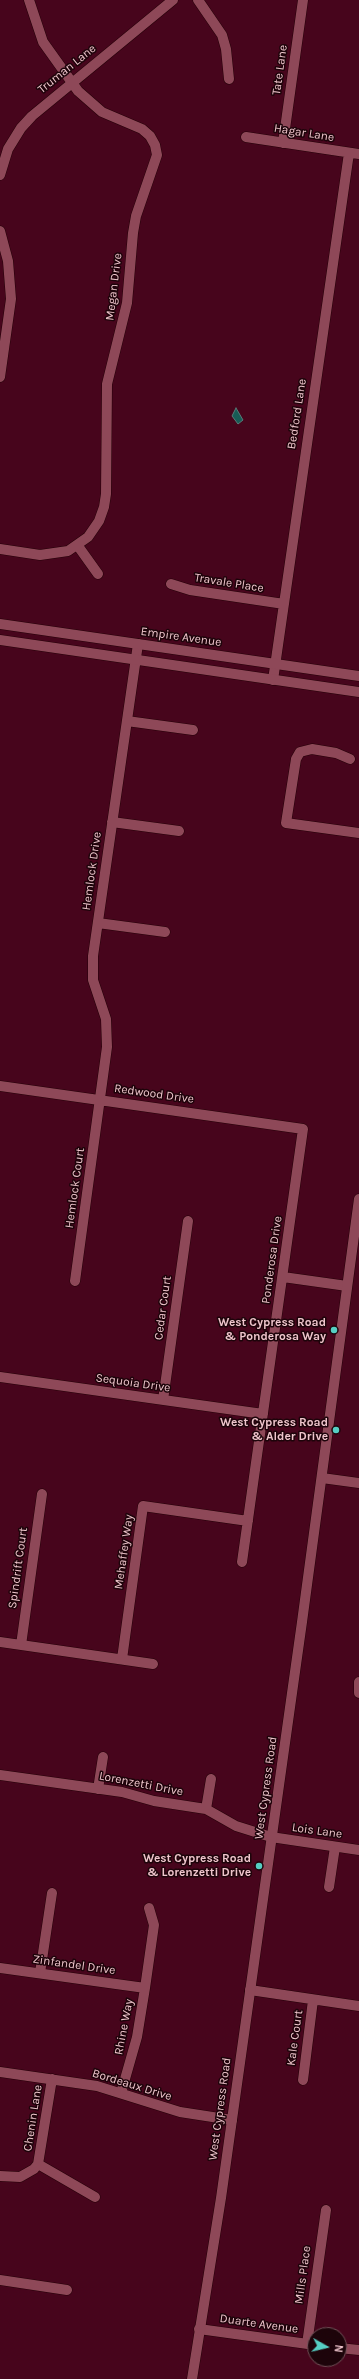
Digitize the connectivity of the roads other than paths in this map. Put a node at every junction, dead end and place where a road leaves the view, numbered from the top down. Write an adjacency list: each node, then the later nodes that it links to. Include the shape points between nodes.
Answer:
1 (29, 0): 6 (street, Megan Drive, via 43,42)
2 (173, 0): 6 (street, Truman Lane)
3 (198, 0): 5 (street, via 222,34)
4 (303, 0): 8 (street, Tate Lane)
5 (229, 79)
6 (72, 82): 10 (street, Truman Lane, via 21,128 8,149); 13 (street, Megan Drive, via 93,106 142,129 150,136 157,155 132,233 127,303 107,384 104,508 100,521)
7 (246, 138): 8 (street, Hagar Lane)
8 (283, 143): 9 (street, Hagar Lane)
9 (354, 154): 17 (street, Bedford Lane)
10 (0, 175)
11 (0, 231): 12 (street, via 8,261 11,298)
12 (0, 377)
13 (78, 546): 14 (street, Megan Drive, via 56,554 40,555); 15 (street)
14 (0, 549)
15 (98, 574)
16 (171, 584): 17 (street, Travale Place, via 190,590)
17 (284, 604): 22 (street, Bedford Lane)
18 (0, 624): 20 (street, Empire Avenue)
19 (0, 640): 21 (street)
20 (138, 644): 21 (street, Hemlock Drive); 22 (street, Empire Avenue)
21 (135, 659): 24 (street); 26 (street, Hemlock Drive)
22 (276, 664): 23 (street, Empire Avenue); 24 (street, Bedford Lane)
23 (359, 676)
24 (273, 680): 25 (street)
25 (359, 692)
26 (127, 721): 27 (street); 29 (street, Hemlock Drive)
27 (193, 730)
28 (350, 759): 31 (street, via 336,753 312,749 300,752 296,759 286,822)
29 (112, 822): 30 (street); 32 (street, Hemlock Drive)
30 (179, 831)
31 (359, 833)
32 (98, 923): 33 (street); 35 (street, Hemlock Drive, via 93,956 93,980 108,1032)
33 (165, 932)
34 (0, 1086): 35 (street, Redwood Drive)
35 (100, 1100): 36 (street, Redwood Drive); 40 (street, Hemlock Court)
36 (304, 1129): 39 (street, Ponderosa Drive)
37 (359, 1199): 41 (street, West Cypress Road)
38 (188, 1221): 43 (street, Cedar Court)
39 (283, 1277): 41 (street); 44 (street, Ponderosa Drive)
40 (75, 1280)
41 (347, 1286): 45 (street, West Cypress Road)
42 (0, 1377): 43 (street, Sequoia Drive)
43 (163, 1400): 44 (street, Sequoia Drive)
44 (263, 1414): 48 (street, Ponderosa Drive)
45 (322, 1478): 46 (street); 61 (street, West Cypress Road)
46 (359, 1483)
47 (42, 1494): 51 (street, Spindrift Court)
48 (248, 1521): 49 (street, Ponderosa Drive); 52 (street, Mehaffey Way, via 143,1506)
49 (242, 1562)
50 (0, 1642): 51 (street)
51 (21, 1645): 52 (street)
52 (122, 1659): 53 (street)
53 (153, 1664)
54 (359, 1682): 55 (street)
55 (359, 1693)
56 (103, 1757): 59 (street)
57 (0, 1775): 59 (street, Lorenzetti Drive)
58 (211, 1779): 60 (street)
59 (98, 1789): 60 (street, Lorenzetti Drive)
60 (206, 1809): 61 (street, Lorenzetti Drive, via 236,1826)
61 (272, 1837): 62 (street, Lois Lane); 70 (street, West Cypress Road)
62 (335, 1847): 63 (street, Lois Lane); 64 (street)
63 (359, 1850)
64 (329, 1887)
65 (52, 1893): 68 (street)
66 (149, 1908): 69 (street, Rhine Way, via 154,1925)
67 (0, 1968): 68 (street, Zinfandel Drive)
68 (40, 1973): 69 (street, Zinfandel Drive)
69 (145, 1988): 76 (street, Rhine Way, via 137,2037)
70 (250, 1990): 71 (street); 77 (street, West Cypress Road)
71 (313, 2000): 72 (street); 75 (street, Kale Court)
72 (359, 2006)
73 (0, 2072): 74 (street, Bordeaux Drive)
74 (52, 2079): 76 (street, Bordeaux Drive); 78 (street, Chenin Lane)
75 (302, 2080)
76 (121, 2093): 77 (street, Bordeaux Drive, via 180,2112)
77 (232, 2120): 85 (street, West Cypress Road)
78 (38, 2164): 79 (street, Chenin Lane, via 28,2174 20,2177); 80 (street)
79 (0, 2176)
80 (95, 2197)
81 (326, 2210): 84 (street, Mills Place)
82 (0, 2280): 83 (street)
83 (67, 2290)
84 (313, 2327)
85 (200, 2329): 86 (street, Duarte Avenue); 89 (street, West Cypress Road)
86 (307, 2343)
87 (347, 2349): 88 (street)
88 (359, 2350)
89 (192, 2379)

